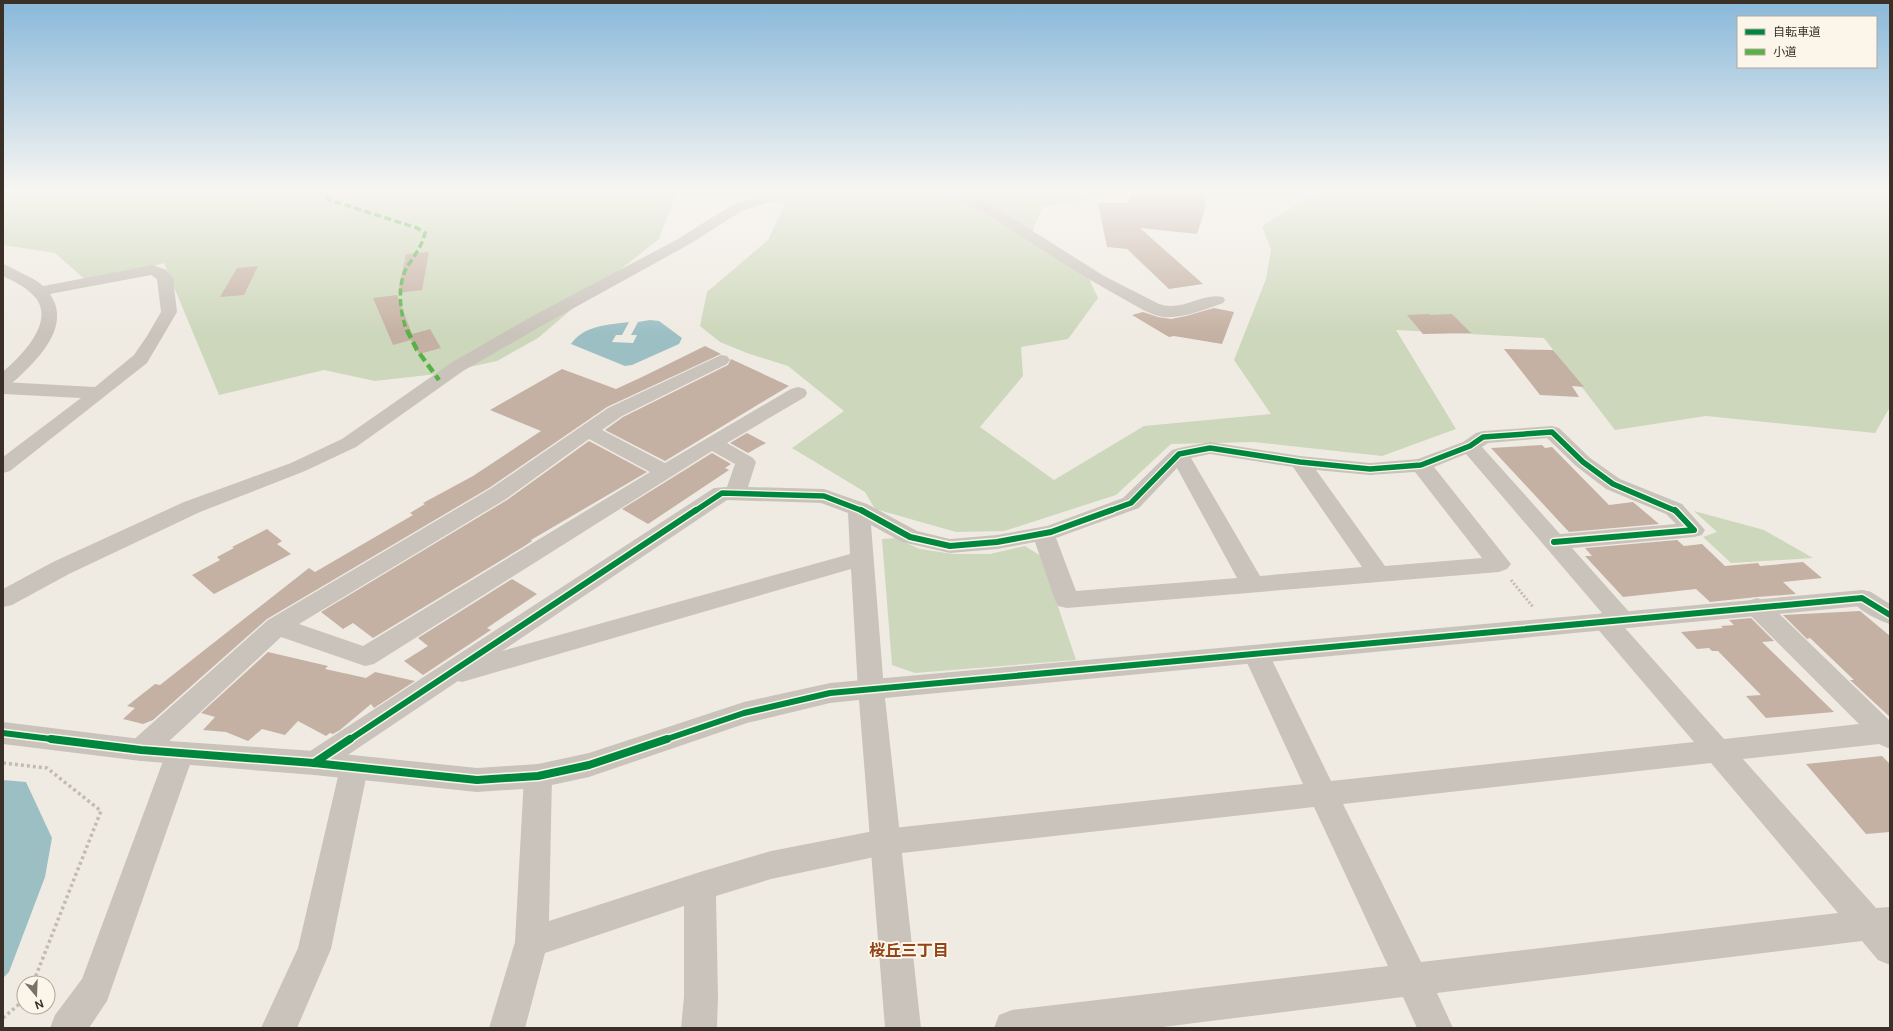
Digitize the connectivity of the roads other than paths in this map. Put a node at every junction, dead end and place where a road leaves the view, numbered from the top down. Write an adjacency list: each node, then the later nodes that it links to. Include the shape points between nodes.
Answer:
1 (689, 238): 26 (street, via 457,367 349,443 298,467 185,510 61,568)
2 (1035, 238): 5 (street, via 1098,278 1153,308 1165,312 1188,309)
3 (3, 269): 4 (street)
4 (39, 291): 7 (street, via 48,305 50,317 45,334 35,352); 9 (street, via 153,270 164,278 169,312 156,336 140,359)
5 (1218, 300)
6 (721, 360): 11 (street, via 615,412)
7 (3, 381)
8 (3, 388): 9 (street)
9 (100, 393): 17 (street)
10 (798, 393): 12 (street)
11 (588, 430): 18 (street); 30 (street, via 498,494)
12 (712, 443): 18 (street); 19 (street, via 746,462)
13 (1470, 446): 16 (street); 22 (street); 22 (street, via 1483,437 1552,432 1583,462 1607,479 1674,509 1694,530)
14 (1179, 454): 15 (street, via 1210,448); 21 (street, via 1131,503); 25 (street)
15 (1300, 462): 16 (street, via 1370,469); 24 (street)
16 (1421, 465): 24 (street, via 1499,564)
17 (3, 467)
18 (666, 472): 30 (street, via 365,657)
19 (736, 493): 20 (street, via 824,496); 32 (street, via 722,493)
20 (859, 508): 21 (street, via 910,537 950,546 997,542); 23 (street)
21 (1043, 534): 25 (street, via 1067,600)
22 (1554, 542): 29 (street)
23 (862, 558): 32 (street); 33 (street)
24 (1379, 574): 25 (street)
25 (1253, 585)
26 (3, 599)
27 (1757, 608): 28 (street, via 1862,598); 29 (street); 35 (street)
28 (1890, 615)
29 (1614, 621): 31 (street); 37 (street)
30 (277, 626): 36 (street)
31 (1256, 654): 33 (street); 42 (street)
32 (442, 678): 39 (street)
33 (871, 690): 41 (street, via 830,693 782,703 589,764); 43 (street)
34 (3, 733): 36 (street)
35 (1888, 734): 37 (street)
36 (140, 750): 38 (street)
37 (1718, 751): 42 (street); 45 (street)
38 (180, 753): 39 (street); 49 (street, via 95,989)
39 (314, 763): 40 (street)
40 (354, 768): 41 (street, via 477,780); 50 (street, via 314,949)
41 (538, 776): 46 (street)
42 (1323, 794): 43 (street); 48 (street)
43 (884, 842): 44 (street, via 771,865); 53 (street)
44 (700, 886): 46 (street); 52 (street)
45 (1879, 923): 47 (street); 48 (street)
46 (532, 942): 51 (street)
47 (1890, 949)
48 (1412, 980): 54 (street); 55 (street)
49 (68, 1028)
50 (279, 1028)
51 (507, 1028)
52 (699, 1028)
53 (903, 1028)
54 (1012, 1028)
55 (1435, 1028)

